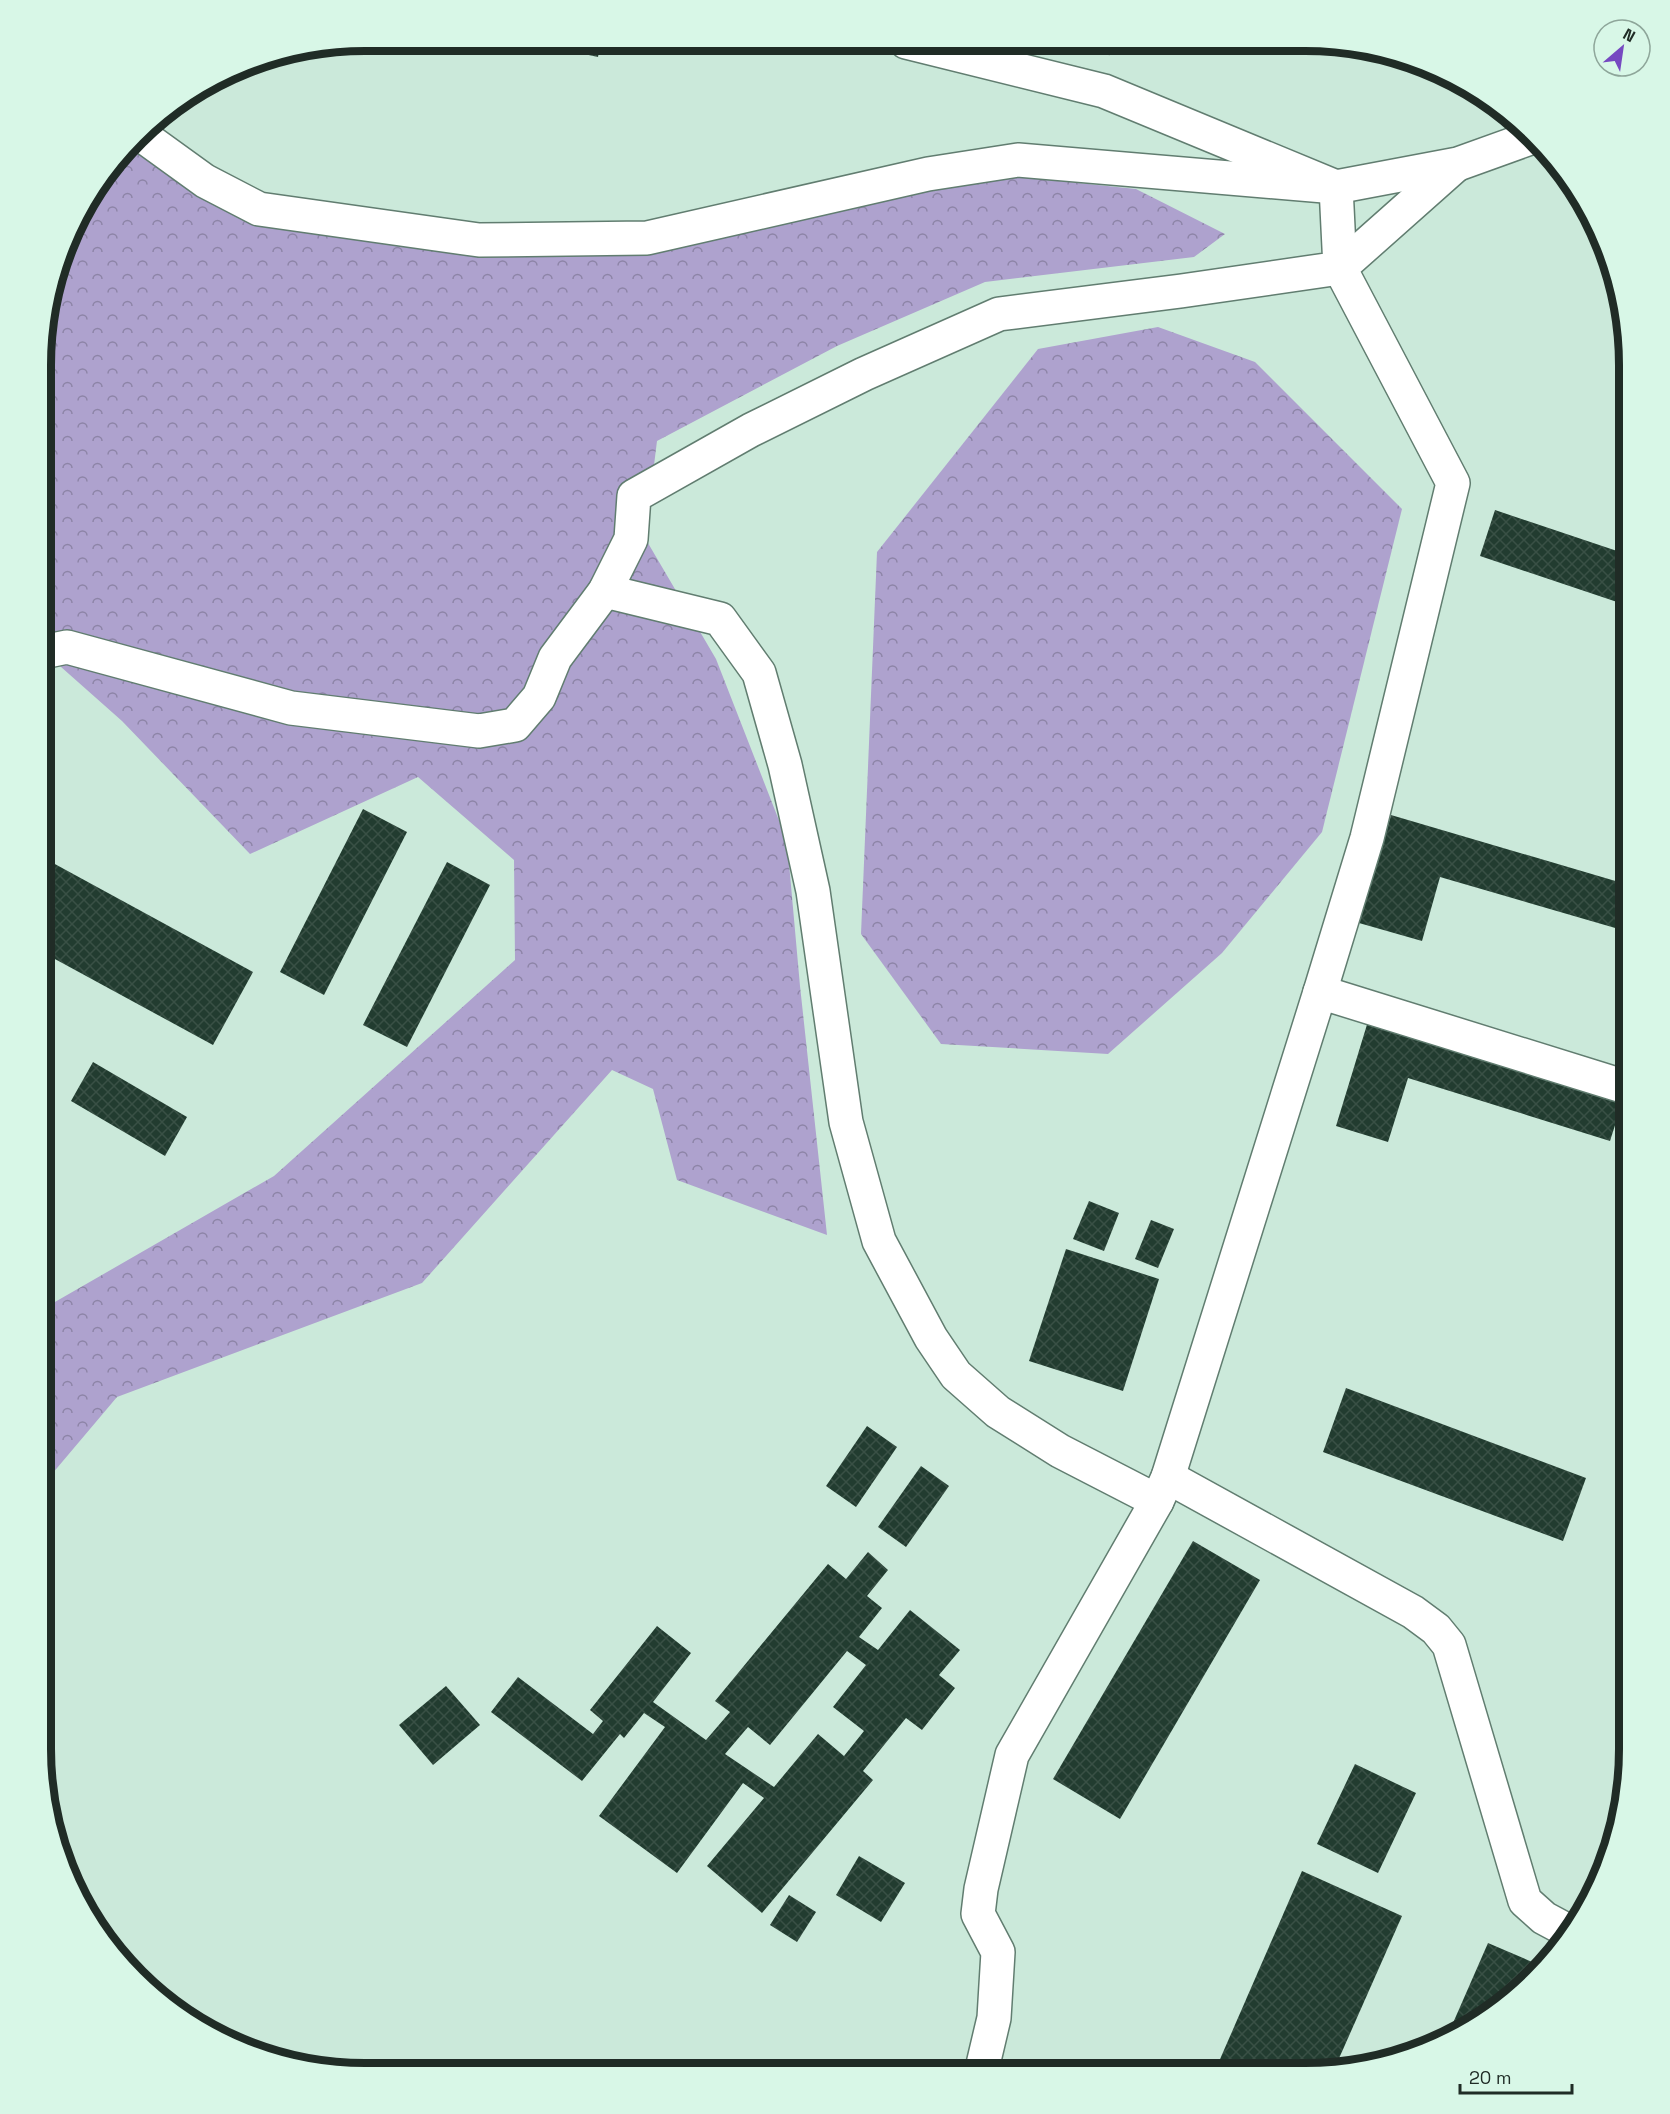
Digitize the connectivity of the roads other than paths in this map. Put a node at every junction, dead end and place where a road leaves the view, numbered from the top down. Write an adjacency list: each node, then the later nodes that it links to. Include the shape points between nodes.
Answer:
1 (942, 51): 5 (street, via 1104,92)
2 (147, 139): 5 (street, via 205,182 259,209 479,240 647,238 928,174 1018,160)
3 (1523, 140): 4 (street)
4 (1458, 164): 5 (street); 6 (street)
5 (1336, 187): 6 (street)
6 (1340, 268): 7 (street, via 999,314 751,430 634,496 631,539); 9 (street, via 1454,483 1367,838)
7 (605, 591): 8 (street, via 555,658 539,697 515,725 479,730 291,708); 11 (street, via 720,619 759,673 785,765 813,891 846,1122 879,1241 932,1338 956,1375 998,1412 1060,1451)
8 (51, 642)
9 (1320, 992): 10 (street); 11 (street)
10 (1619, 1085)
11 (1162, 1489): 12 (street, via 1413,1612 1436,1629 1449,1645 1525,1901); 13 (street, via 1012,1755 978,1914 998,1952 994,2018)
12 (1563, 1928)
13 (983, 2063)

